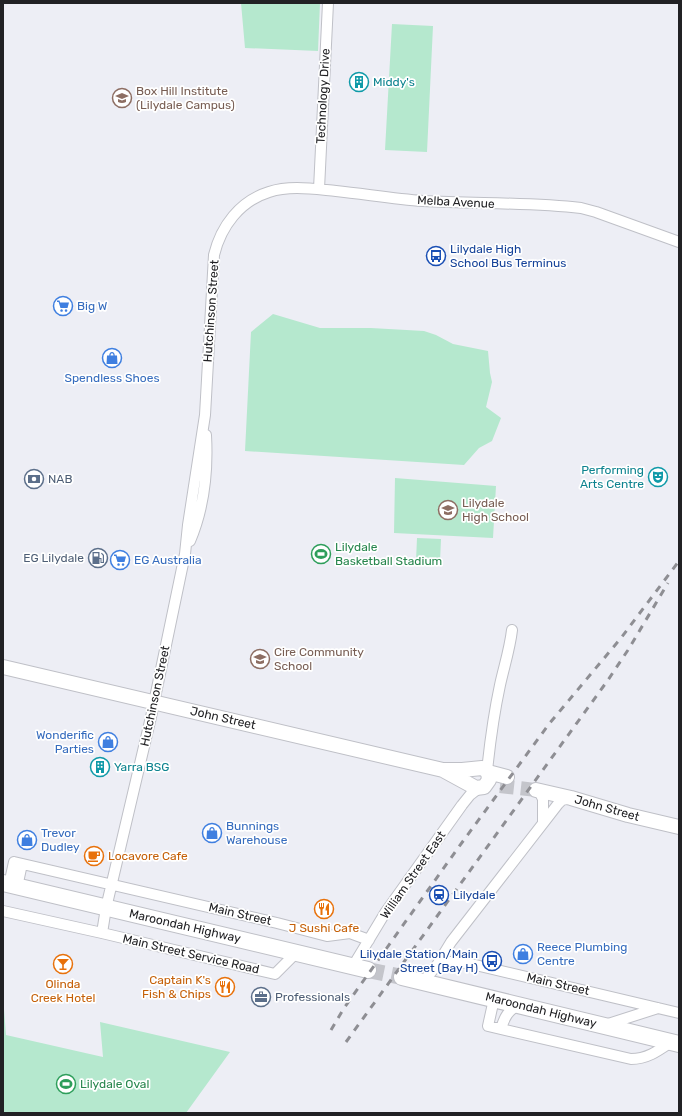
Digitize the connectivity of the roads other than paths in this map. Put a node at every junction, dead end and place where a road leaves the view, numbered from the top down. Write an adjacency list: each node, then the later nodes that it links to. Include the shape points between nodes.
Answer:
1 (328, 3): 2 (street, Technology Drive)
2 (319, 189): 3 (street, Melba Avenue, via 293,188 271,191 253,199); 4 (street, Melba Avenue, via 422,201 581,208)
3 (235, 213): 7 (street, Hutchinson Street, via 220,236 214,255 205,415 207,458 199,491 198,521 185,554)
4 (679, 242)
5 (512, 630): 8 (street, William Street East)
6 (3, 667): 7 (main road, John Street)
7 (154, 702): 8 (main road, John Street); 14 (street, Hutchinson Street)
8 (485, 778): 18 (street, William Street East, via 462,805 385,913)
9 (538, 788): 10 (main road, John Street); 11 (street, via 543,799)
10 (571, 798): 11 (street, via 560,801); 12 (main road, John Street, via 628,815)
11 (543, 823): 20 (street, via 451,942)
12 (679, 826)
13 (10, 885): 14 (street, via 14,862); 15 (highway, Maroondah Highway)
14 (112, 885): 15 (street, Hutchinson Street); 18 (street, Main Street, via 277,922 327,936 350,933)
15 (106, 908): 17 (street); 19 (highway, Maroondah Highway)
16 (3, 911): 17 (street)
17 (102, 933): 19 (street, Main Street Service Road, via 274,974)
18 (369, 940): 21 (street, William Street East)
19 (296, 953): 21 (highway, Maroondah Highway)
20 (437, 966): 23 (street); 26 (street, Main Street, via 450,962 467,963)
21 (360, 968)
22 (402, 977): 23 (highway, Maroondah Highway)
23 (423, 982): 24 (highway, Maroondah Highway)
24 (494, 999): 25 (highway, Maroondah Highway); 29 (street, via 488,1026)
25 (520, 1005): 28 (highway, Maroondah Highway); 29 (street, via 505,1017)
26 (658, 1008): 27 (street, Main Street); 28 (street)
27 (679, 1013)
28 (603, 1025): 30 (highway, Maroondah Highway)
29 (501, 1029): 30 (street, via 631,1060 649,1056)
30 (675, 1043)

